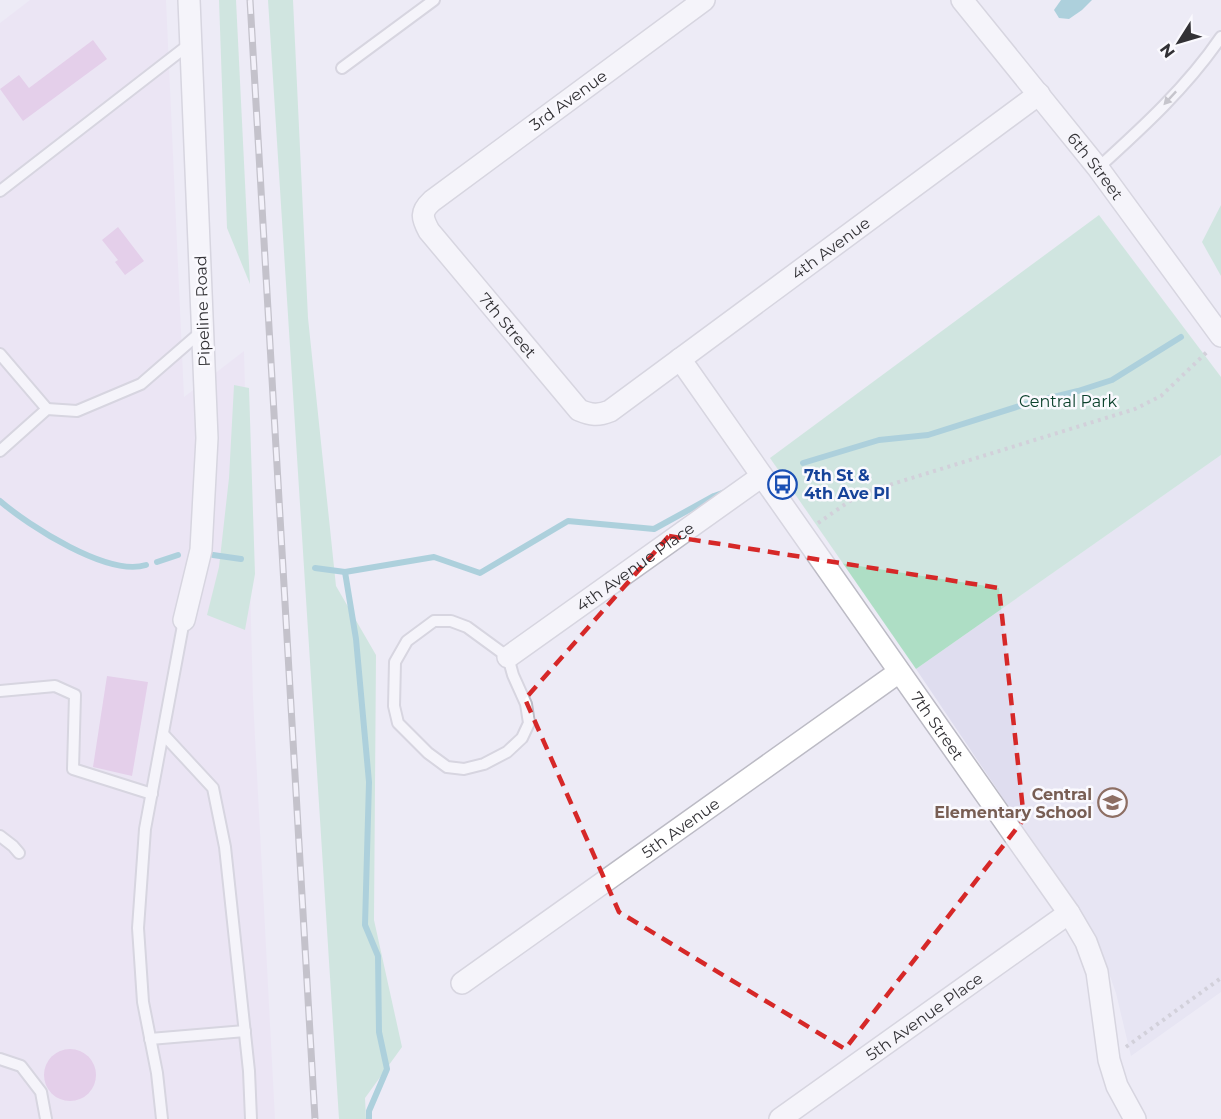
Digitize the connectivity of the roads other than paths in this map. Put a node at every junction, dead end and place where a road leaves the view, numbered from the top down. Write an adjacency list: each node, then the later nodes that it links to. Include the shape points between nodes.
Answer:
1 (189, 0): 6 (street, Pipeline Road)
2 (434, 0): 7 (lane)
3 (704, 0): 11 (street, 3rd Avenue)
4 (962, 0): 8 (street, 6th Street)
5 (1221, 37): 9 (lane, one-way to 9, via 1141,130)
6 (190, 43): 10 (lane); 12 (street, Pipeline Road)
7 (342, 68)
8 (1039, 94): 9 (street, 6th Street); 15 (street, 4th Avenue)
9 (1098, 168): 13 (street, 6th Street)
10 (0, 191)
11 (432, 201): 16 (street, 7th Street, via 422,219 429,231 579,410 600,415)
12 (202, 330): 17 (lane, via 141,384 77,411); 20 (street, Pipeline Road, via 207,438 201,550)
13 (1218, 341)
14 (0, 354): 17 (lane)
15 (680, 359): 16 (street, 4th Avenue); 19 (street, 7th Street)
16 (621, 403)
17 (47, 410): 18 (lane)
18 (0, 451)
19 (762, 476): 21 (street, 4th Avenue Place); 22 (street, 7th Street)
20 (184, 620): 24 (lane)
21 (508, 657): 21 (lane, via 529,723 522,738 507,752 484,764 464,769 447,767 398,723 394,706 395,662 407,641 434,621 451,621 467,627)
22 (899, 672): 28 (street, 7th Street); 29 (street, 5th Avenue)
23 (0, 691): 25 (lane, via 55,686 75,694 73,769)
24 (163, 734): 25 (lane); 30 (lane, via 213,788 225,847)
25 (152, 794): 31 (lane, via 145,829 138,928)
26 (0, 836): 27 (lane)
27 (19, 853)
28 (1069, 914): 36 (street, 5th Avenue Place); 37 (street, 7th Street, via 1086,942 1097,972 1109,1060 1117,1086)
29 (462, 983)
30 (245, 1031): 31 (lane); 35 (lane)
31 (150, 1039): 34 (lane)
32 (0, 1059): 33 (lane, via 21,1066 41,1092)
33 (46, 1119)
34 (162, 1119)
35 (251, 1119)
36 (780, 1119)
37 (1135, 1119)

